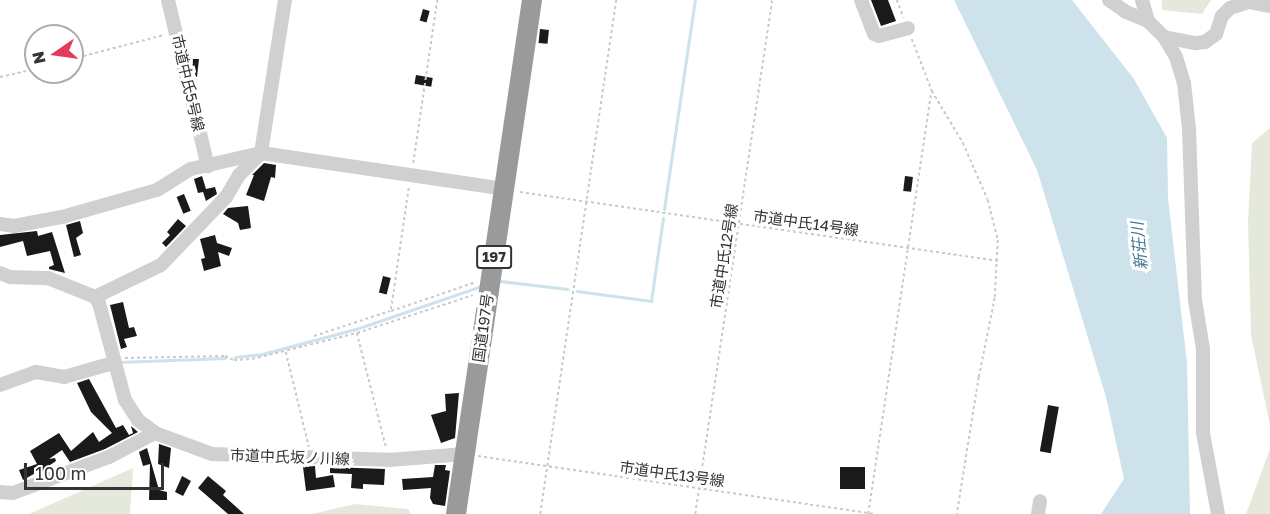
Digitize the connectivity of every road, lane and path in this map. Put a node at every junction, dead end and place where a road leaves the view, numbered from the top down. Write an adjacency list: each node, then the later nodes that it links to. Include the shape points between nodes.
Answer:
1 (168, 0): 14 (street, 市道中氏5号線)
2 (285, 0): 20 (street)
3 (438, 0): 22 (path)
4 (532, 0): 23 (highway, 国道197号 / 197)
5 (616, 0): 24 (path)
6 (772, 0): 26 (path, 市道中氏12号線)
7 (861, 0): 13 (street, via 874,34)
8 (897, 0): 13 (path)
9 (1109, 0): 12 (street)
10 (1142, 0): 12 (street)
11 (1270, 6): 15 (street, via 1249,2 1230,8 1222,16 1216,34 1205,42)
12 (1148, 21): 15 (street)
13 (908, 28): 19 (path)
14 (176, 32): 16 (path); 21 (street, 市道中氏5号線)
15 (1164, 37): 51 (street, via 1182,71 1188,113 1194,291 1203,349 1203,433)
16 (84, 56)
17 (24, 72): 18 (path)
18 (0, 77)
19 (932, 91): 27 (path); 28 (path, via 963,143 988,200 996,224)
20 (261, 153): 21 (street); 22 (street); 31 (street, via 226,197 161,265)
21 (208, 166): 25 (street, via 190,170 157,190 62,217 14,226)
22 (411, 176): 23 (street); 32 (path)
23 (504, 189): 24 (path, 市道中氏14号線); 30 (highway, 国道197号 / 197)
24 (586, 202): 26 (path, 市道中氏14号線); 42 (path)
25 (0, 224)
26 (740, 224): 27 (path, 市道中氏14号線); 43 (path, 市道中氏12号線)
27 (908, 249): 28 (path, 市道中氏14号線); 45 (path)
28 (999, 261): 50 (path)
29 (0, 273): 31 (street, via 48,278)
30 (490, 283): 32 (path); 33 (path); 39 (highway, 国道197号 / 197)
31 (95, 297): 36 (street, 市道中氏坂ノ川線)
32 (391, 311): 34 (path)
33 (357, 333): 35 (path); 41 (path)
34 (314, 336)
35 (286, 352): 36 (path, via 234,360 225,356); 40 (path)
36 (113, 361): 37 (street, via 64,376 36,372); 38 (street, 市道中氏坂ノ川線, via 130,409)
37 (0, 385)
38 (154, 433): 40 (street, 市道中氏坂ノ川線, via 207,453); 44 (street, via 110,457 13,493)
39 (465, 454): 41 (street, 市道中氏坂ノ川線); 42 (path, 市道中氏13号線); 46 (highway, 国道197号 / 197)
40 (312, 459): 41 (street, 市道中氏坂ノ川線)
41 (389, 459)
42 (547, 466): 43 (path, 市道中氏13号線); 47 (path)
43 (699, 488): 45 (path, 市道中氏13号線); 48 (path, 市道中氏12号線)
44 (0, 492)
45 (868, 513): 49 (path, 市道中氏13号線)
46 (456, 514)
47 (540, 514)
48 (695, 514)
49 (875, 514)
50 (957, 514)
51 (1218, 514)

